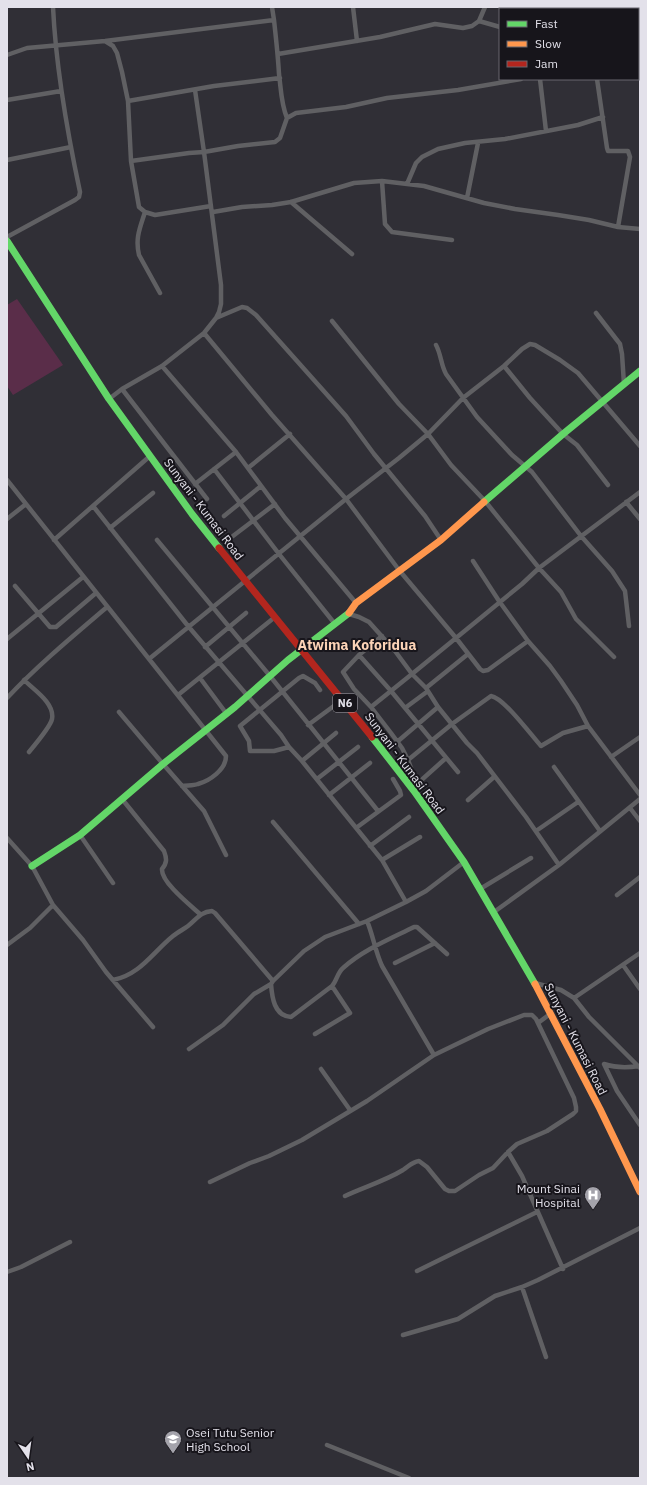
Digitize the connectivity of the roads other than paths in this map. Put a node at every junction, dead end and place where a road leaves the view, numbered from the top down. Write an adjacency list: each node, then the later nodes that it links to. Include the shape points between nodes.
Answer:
1 (53, 7): 12 (street)
2 (272, 7): 7 (street)
3 (353, 7): 10 (street)
4 (485, 7): 8 (street)
5 (632, 7): 6 (street)
6 (640, 8)
7 (274, 20): 11 (street); 13 (street)
8 (479, 21): 9 (street); 10 (street, via 463,28 435,24)
9 (499, 27)
10 (357, 40): 13 (street)
11 (105, 41): 12 (street); 22 (street, via 113,46 117,53)
12 (55, 45): 14 (street, via 27,48); 20 (street)
13 (278, 54): 15 (street)
14 (7, 56)
15 (280, 78): 19 (street); 24 (street)
16 (515, 80): 24 (street, via 296,113)
17 (540, 80): 25 (street)
18 (597, 80): 23 (street)
19 (195, 90): 22 (street); 28 (street)
20 (61, 91): 21 (street); 27 (street)
21 (7, 100)
22 (128, 101): 30 (street)
23 (603, 117): 25 (street); 38 (street, via 608,151 628,151 630,158)
24 (287, 118): 28 (street, via 280,138 275,142)
25 (546, 131): 26 (street)
26 (478, 143): 32 (street, via 438,149 422,157 416,162); 33 (street)
27 (71, 147): 29 (street); 40 (street, via 79,197)
28 (204, 152): 30 (street); 35 (street)
29 (7, 160)
30 (131, 161): 36 (street, via 139,207)
31 (382, 181): 32 (street); 34 (street, via 354,183); 41 (street, via 384,224 387,228 392,232)
32 (407, 184): 33 (street)
33 (466, 198): 38 (street, via 515,210 589,220)
34 (291, 202): 37 (street); 43 (street)
35 (211, 206): 36 (street, via 155,215); 37 (street)
36 (145, 212): 44 (street, via 137,235 138,248)
37 (212, 212): 46 (street, via 222,290)
38 (618, 227): 39 (street)
39 (640, 229)
40 (7, 238)
41 (452, 240)
42 (7, 241): 56 (main road, Sunyani - Kumasi Road / N6)
43 (352, 254)
44 (160, 293)
45 (596, 313): 53 (street, via 620,344)
46 (216, 318): 48 (street); 66 (street, via 242,307 256,315 325,391)
47 (332, 321): 59 (street, via 399,404)
48 (204, 333): 50 (street); 58 (street)
49 (436, 345): 55 (street, via 446,374)
50 (162, 366): 54 (street); 62 (street)
51 (504, 366): 55 (street); 57 (street, via 526,346 535,345 578,373); 60 (street)
52 (640, 371): 53 (main road)
53 (624, 384): 57 (main road)
54 (122, 389): 56 (street); 69 (street)
55 (463, 398): 59 (street); 64 (street, via 490,433)
56 (109, 399): 63 (main road, Sunyani - Kumasi Road / N6)
57 (603, 402): 60 (main road); 61 (street)
58 (290, 434): 65 (street); 75 (street)
59 (428, 434): 66 (street); 76 (street)
60 (563, 434): 64 (main road); 70 (street, via 577,445)
61 (640, 446)
62 (236, 452): 65 (street); 67 (street)
63 (150, 456): 81 (street); 98 (main road, Sunyani - Kumasi Road / N6, via 198,522)
64 (526, 466): 76 (main road); 89 (street)
65 (248, 468): 71 (street)
66 (386, 468): 75 (street); 92 (street)
67 (214, 469): 69 (street); 79 (street)
68 (7, 480): 78 (street)
69 (195, 484): 74 (street)
70 (608, 485)
71 (261, 486): 79 (street); 80 (street)
72 (640, 492): 77 (street)
73 (152, 493): 86 (street)
74 (207, 499)
75 (346, 499): 88 (street); 96 (street)
76 (485, 501): 92 (main road); 95 (street)
77 (626, 502): 84 (street); 89 (street)
78 (26, 504): 83 (street); 90 (street)
79 (241, 504): 82 (street); 85 (street)
80 (274, 504): 85 (street); 88 (street)
81 (93, 506): 86 (street); 90 (street)
82 (224, 516)
83 (7, 519)
84 (640, 519)
85 (253, 520): 87 (street); 93 (street)
86 (110, 528): 110 (street)
87 (233, 536)
88 (301, 536): 93 (street); 102 (street)
89 (581, 536): 95 (street); 111 (street, via 612,571 625,592)
90 (54, 540): 97 (street)
91 (157, 540): 104 (street)
92 (441, 540): 96 (main road)
93 (279, 554): 98 (street); 109 (street)
94 (473, 561): 101 (street)
95 (539, 568): 101 (street); 122 (street, via 561,592 576,619)
96 (399, 570): 102 (main road); 114 (street)
97 (83, 577): 100 (street); 105 (street)
98 (246, 581): 104 (street); 108 (main road, Sunyani - Kumasi Road / N6)
99 (15, 586): 105 (street)
100 (96, 593): 103 (street); 105 (street, via 56,627 50,627)
101 (499, 601): 114 (street); 116 (street)
102 (356, 603): 107 (main road)
103 (107, 607): 123 (street); 128 (street)
104 (212, 607): 110 (street); 112 (street)
105 (39, 613): 115 (street)
106 (246, 613): 112 (street)
107 (348, 614): 109 (main road); 113 (street, via 369,622)
108 (274, 617): 117 (street); 119 (main road, Sunyani - Kumasi Road / N6)
109 (335, 624): 119 (main road)
110 (188, 626): 118 (street); 123 (street)
111 (629, 626)
112 (229, 628): 117 (street); 118 (street)
113 (382, 636): 121 (street); 125 (street)
114 (456, 638): 120 (street); 125 (street)
115 (7, 639)
116 (528, 641): 120 (street, via 483,671); 146 (street, via 561,680)
117 (242, 644): 124 (street); 126 (street)
118 (205, 647): 124 (street)
119 (301, 650): 126 (main road); 136 (main road, Sunyani - Kumasi Road / N6)
120 (468, 654): 129 (street)
121 (359, 655): 131 (street); 137 (street, via 343,674)
122 (614, 657)
123 (149, 659): 133 (street)
124 (218, 662): 127 (street); 134 (street)
125 (412, 674): 129 (street); 131 (street)
126 (270, 676): 132 (street); 134 (main road)
127 (200, 678): 133 (street); 142 (street)
128 (24, 680): 135 (street); 155 (street, via 48,703 52,711 52,720)
129 (427, 689): 138 (street); 139 (street)
130 (320, 690): 132 (street, via 315,683 303,676)
131 (392, 691): 137 (street); 139 (street)
132 (282, 692): 140 (street); 145 (street)
133 (178, 695): 147 (street)
134 (248, 695): 140 (street); 142 (main road)
135 (7, 698)
136 (342, 700): 145 (street); 170 (main road, Sunyani - Kumasi Road / N6)
137 (371, 707): 151 (street)
138 (438, 707): 143 (street); 144 (street)
139 (405, 708): 143 (street)
140 (260, 710): 153 (street); 153 (street, via 240,726 249,741 250,750 274,751)
141 (119, 712): 162 (street)
142 (226, 713): 147 (main road)
143 (418, 724): 150 (street); 151 (street)
144 (452, 724): 146 (street, via 493,696 505,705 541,746 563,733); 150 (street); 165 (street)
145 (308, 725): 152 (street)
146 (588, 726): 156 (street)
147 (204, 730): 162 (main road); 169 (street, via 226,756 226,760 213,776 198,784)
148 (336, 733): 152 (street)
149 (640, 737): 156 (street)
150 (432, 741): 157 (street); 158 (street)
151 (397, 742): 158 (street)
152 (323, 743): 159 (street); 160 (street)
153 (289, 747): 159 (street)
154 (358, 747): 160 (street)
155 (29, 752)
156 (611, 756): 172 (street)
157 (446, 758): 164 (street); 170 (street)
158 (408, 760): 170 (street)
159 (302, 761): 167 (street)
160 (338, 762): 166 (street); 167 (street)
161 (370, 763): 166 (street)
162 (162, 764): 169 (street); 174 (main road)
163 (554, 767): 176 (street)
164 (458, 772)
165 (494, 777): 175 (street); 183 (street)
166 (352, 778): 171 (street); 178 (street)
167 (317, 779): 171 (street)
168 (393, 779): 178 (street, via 401,795)
169 (182, 786): 189 (street, via 204,810)
170 (415, 788): 192 (main road, Sunyani - Kumasi Road / N6)
171 (329, 795): 182 (street)
172 (640, 795)
173 (640, 799): 177 (street)
174 (122, 800): 185 (main road); 202 (street, via 164,851 166,863 162,869 163,877)
175 (468, 800)
176 (578, 802): 183 (street); 184 (street)
177 (630, 808): 180 (street); 184 (street)
178 (378, 811): 182 (street)
179 (409, 817): 188 (street)
180 (640, 821)
181 (273, 822): 204 (street)
182 (356, 828): 188 (street)
183 (536, 831): 193 (street)
184 (600, 831): 193 (street)
185 (80, 835): 194 (main road); 196 (street)
186 (420, 837): 191 (street)
187 (7, 838): 194 (street)
188 (370, 846): 191 (street)
189 (226, 855)
190 (530, 858): 197 (street)
191 (382, 860): 199 (street)
192 (464, 862): 197 (main road, Sunyani - Kumasi Road / N6); 199 (street, via 426,891)
193 (558, 865): 201 (street)
194 (32, 866): 200 (street)
195 (640, 877): 198 (street)
196 (113, 883)
197 (480, 889): 201 (main road, Sunyani - Kumasi Road / N6)
198 (617, 895)
199 (406, 902): 203 (street)
200 (53, 905): 206 (street, via 30,928); 212 (street)
201 (494, 912): 214 (main road, Sunyani - Kumasi Road / N6)
202 (200, 914): 212 (street, via 131,974); 213 (street, via 212,911 215,913)
203 (367, 920): 204 (street); 207 (street)
204 (359, 924): 213 (street, via 318,941)
205 (435, 943): 207 (street, via 414,927); 209 (street); 210 (street)
206 (7, 945)
207 (375, 947): 215 (street, via 344,968); 223 (street, via 382,966)
208 (640, 953): 211 (street)
209 (447, 954)
210 (395, 963)
211 (623, 965): 216 (street); 217 (street)
212 (113, 980): 220 (street)
213 (272, 982): 215 (street, via 275,1006 288,1017); 222 (street, via 254,994 223,1026)
214 (535, 983): 217 (street, via 561,990); 218 (main road, Sunyani - Kumasi Road / N6)
215 (332, 986): 221 (street, via 350,1014)
216 (640, 989)
217 (574, 998): 224 (street, via 589,1017)
218 (550, 1014): 219 (street); 230 (main road, Sunyani - Kumasi Road / N6)
219 (538, 1023): 223 (street, via 532,1015 524,1015); 228 (street, via 573,1095 576,1111 547,1131 516,1144)
220 (153, 1027)
221 (315, 1034)
222 (189, 1049)
223 (434, 1055): 226 (street)
224 (639, 1067): 227 (street, via 622,1068 604,1064 617,1091)
225 (321, 1069): 226 (street)
226 (350, 1110): 229 (street, via 302,1140)
227 (640, 1125)
228 (508, 1152): 231 (street, via 493,1168 455,1191 445,1189 419,1161 392,1176); 232 (street, via 522,1176)
229 (210, 1182)
230 (640, 1192)
231 (345, 1196)
232 (537, 1212): 235 (street); 236 (street)
233 (640, 1228): 235 (street)
234 (70, 1242): 237 (street)
235 (563, 1269): 238 (street)
236 (417, 1271)
237 (7, 1272)
238 (522, 1288): 239 (street, via 495,1296 458,1319); 240 (street)
239 (403, 1335)
240 (546, 1357)
241 (327, 1445): 242 (street)
242 (409, 1478)

